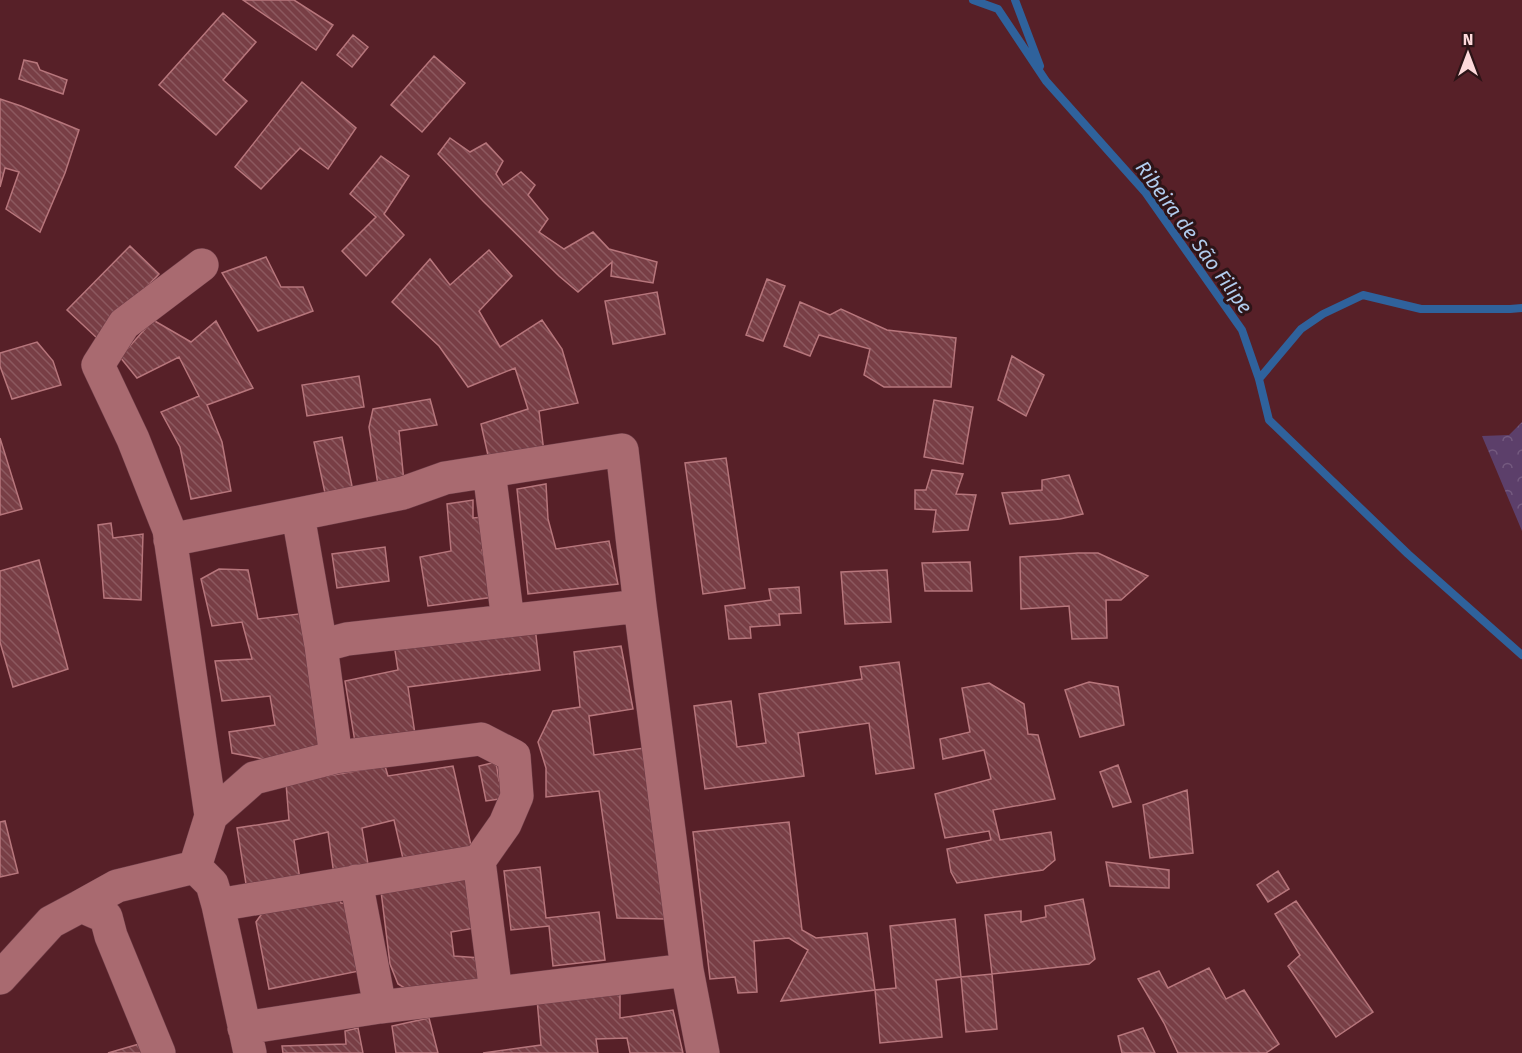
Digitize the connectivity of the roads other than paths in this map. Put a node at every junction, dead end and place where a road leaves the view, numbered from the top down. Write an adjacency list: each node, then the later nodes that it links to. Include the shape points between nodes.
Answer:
1 (202, 265): 4 (street, via 124,324 98,365 133,439)
2 (489, 471): 3 (street, via 445,478 403,493); 5 (street, via 622,450); 6 (street)
3 (297, 515): 4 (street); 7 (street)
4 (170, 540): 9 (street)
5 (640, 606): 6 (street); 15 (street)
6 (508, 621): 7 (street, via 347,639)
7 (321, 646): 8 (street)
8 (336, 757): 9 (street, via 254,777); 10 (street, via 481,740 514,756 517,796 505,824)
9 (211, 816): 11 (street)
10 (479, 861): 12 (street); 17 (street)
11 (195, 867): 13 (street, via 212,884); 14 (street, via 117,886)
12 (356, 881): 13 (street); 18 (street)
13 (218, 905): 19 (street)
14 (81, 906): 16 (street, via 51,922); 20 (street, via 106,917)
15 (687, 970): 17 (street); 21 (street)
16 (0, 978)
17 (496, 993): 18 (street)
18 (380, 1007): 19 (street)
19 (246, 1045)
20 (159, 1053)
21 (703, 1053)

